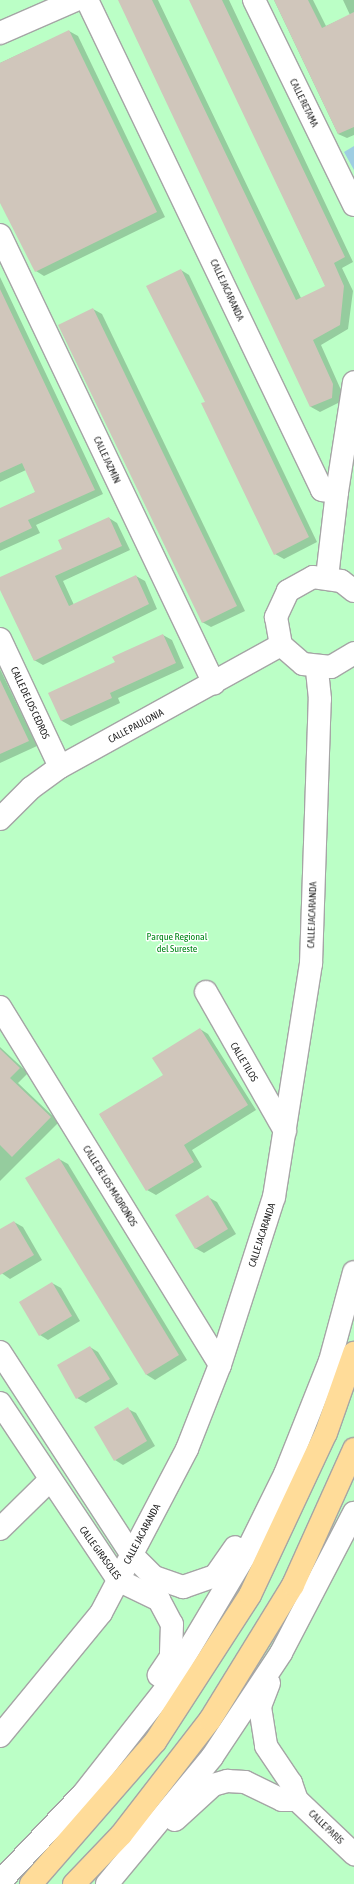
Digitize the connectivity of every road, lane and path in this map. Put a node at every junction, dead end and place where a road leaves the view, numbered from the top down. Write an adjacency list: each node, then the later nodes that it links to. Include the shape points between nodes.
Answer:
1 (76, 0): 4 (street)
2 (87, 0): 8 (street, CALLE JACARANDA, via 322,490)
3 (254, 0): 5 (street, CALLE RETAMA)
4 (0, 33)
5 (354, 205)
6 (0, 235): 15 (street, CALLE JAZMÍN)
7 (354, 382): 8 (street)
8 (337, 492): 9 (street)
9 (327, 577): 10 (street); 12 (street, via 299,582 280,603 276,631)
10 (354, 591)
11 (0, 639): 16 (street, CALLE DE LOS CEDROS)
12 (281, 645): 14 (street, via 303,664); 15 (street, CALLE PAULONIA)
13 (354, 653): 14 (street, via 331,667)
14 (317, 668): 20 (street, CALLE JACARANDA, via 320,699 311,964)
15 (214, 684): 16 (street, CALLE PAULONIA)
16 (60, 767): 17 (street, CALLE PAULONIA, via 31,788)
17 (0, 819)
18 (206, 992): 20 (street, CALLE TILOS)
19 (0, 1007): 24 (street, CALLE DE LOS MADROÑOS)
20 (285, 1131): 24 (street, CALLE JACARANDA, via 274,1197)
21 (354, 1272): 27 (street, via 330,1361)
22 (0, 1352): 31 (street)
23 (354, 1353): 41 (main road, via 326,1433 250,1595 155,1742)
24 (220, 1365): 31 (street, CALLE JACARANDA, via 187,1449)
25 (0, 1403): 28 (street, CALLE GIRASOLES)
26 (354, 1449): 42 (main road, via 293,1585 210,1720 121,1835)
27 (285, 1474): 31 (street, via 215,1576 184,1587 154,1577); 35 (street, via 244,1557 164,1691)
28 (49, 1481): 30 (street); 32 (street, CALLE GIRASOLES)
29 (354, 1513): 33 (street)
30 (0, 1529)
31 (130, 1554): 32 (street, CALLE JACARANDA)
32 (118, 1580): 34 (street, CALLE JACARANDA, via 102,1613); 35 (street, CALLE GIRASOLES, via 158,1600 172,1624 171,1657)
33 (281, 1653): 36 (street, via 260,1707 266,1746 291,1783); 39 (street, via 212,1757)
34 (0, 1736)
35 (83, 1794): 40 (street)
36 (297, 1800): 37 (street, CALLE PARÍS); 39 (street, via 282,1800 245,1782 227,1781 213,1785)
37 (346, 1835): 38 (street, CALLE PARÍS)
38 (354, 1854)
39 (123, 1868): 43 (street)
40 (0, 1882)
41 (31, 1884)
42 (74, 1884)
43 (107, 1884)

